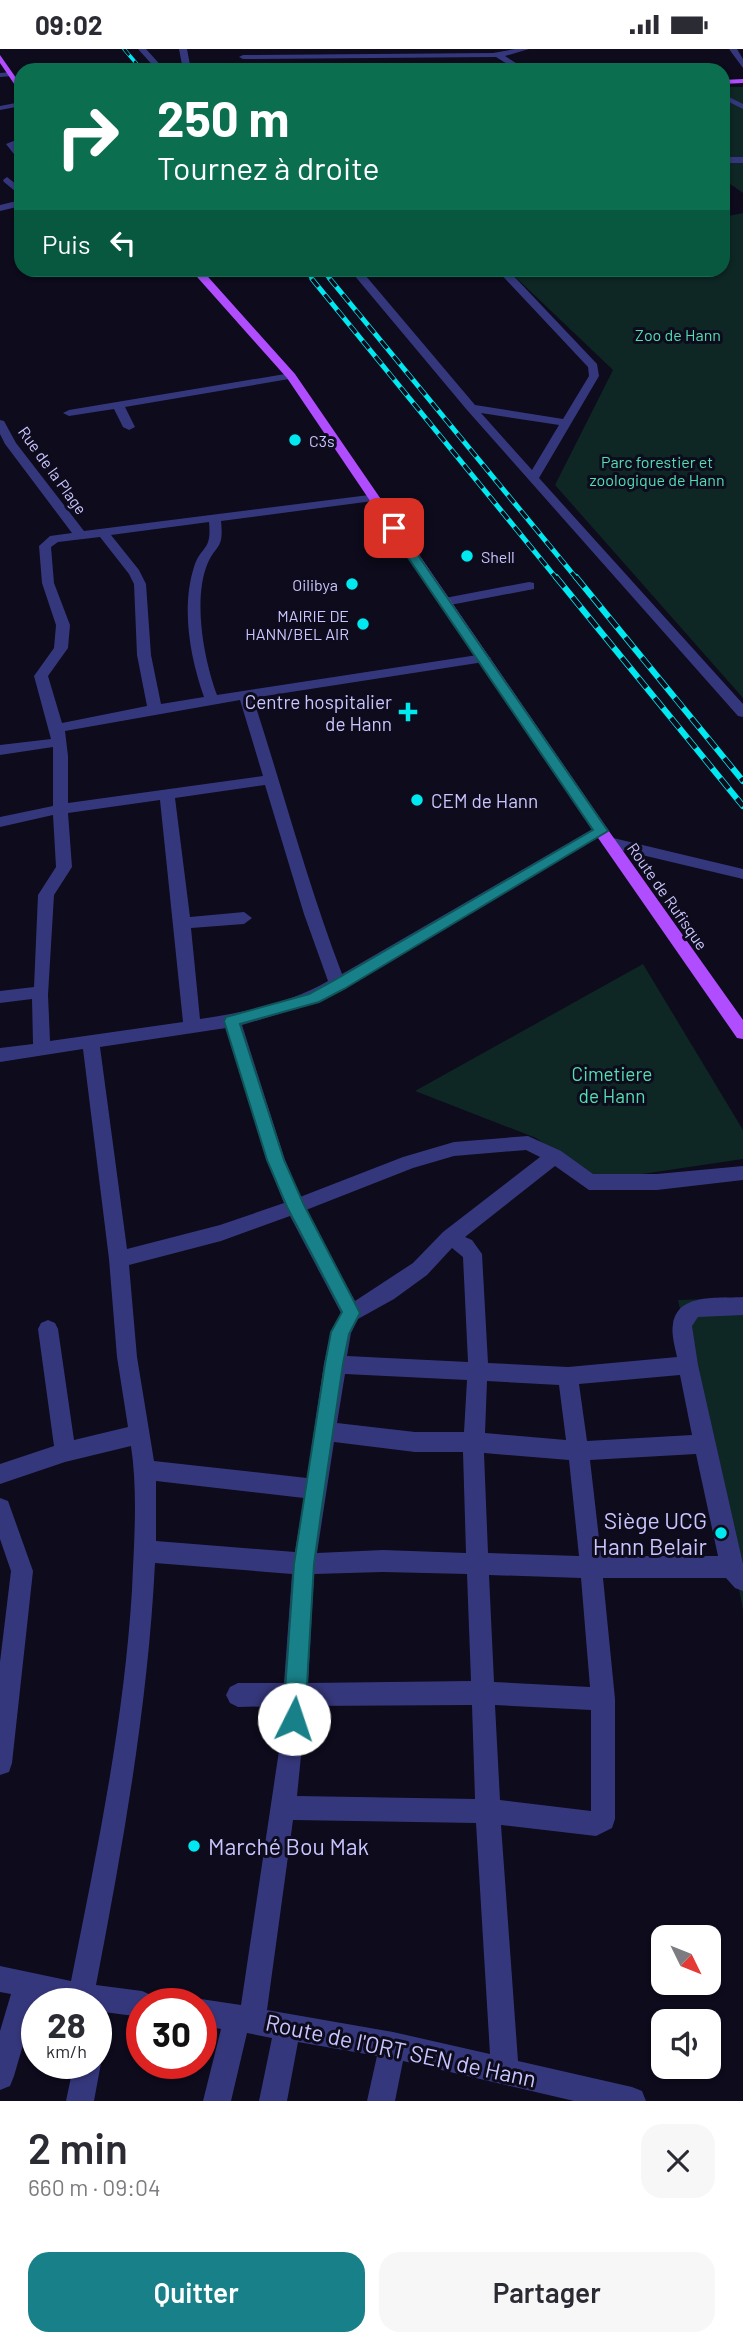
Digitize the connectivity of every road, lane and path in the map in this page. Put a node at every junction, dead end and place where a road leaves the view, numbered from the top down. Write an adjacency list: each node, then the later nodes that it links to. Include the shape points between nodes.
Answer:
1 (142, 49): 9 (street)
2 (486, 49): 7 (street)
3 (525, 49): 7 (street)
4 (733, 49): 11 (street)
5 (243, 53): 6 (street)
6 (350, 53): 7 (street)
7 (498, 55): 10 (street)
8 (0, 57): 12 (main road)
9 (155, 63)
10 (511, 63)
11 (743, 65)
12 (4, 74)
13 (7, 180): 14 (street)
14 (14, 186)
15 (202, 277): 18 (main road, Route de Rufisque)
16 (361, 277): 20 (street)
17 (509, 277): 23 (street, via 593,366 594,376)
18 (291, 376): 19 (street); 26 (main road, Route de Rufisque)
19 (118, 405): 21 (street); 24 (street)
20 (471, 408): 23 (street); 25 (street)
21 (69, 413)
22 (0, 423): 29 (street, Rue de la Plage)
23 (568, 423): 25 (street)
24 (129, 427)
25 (534, 477): 36 (street)
26 (373, 497): 27 (street); 31 (main road, Route de Rufisque)
27 (215, 518): 28 (street); 34 (street, via 215,547 201,564 193,602 202,673)
28 (103, 533): 29 (street); 35 (street, via 140,584 144,655)
29 (81, 536): 37 (street, via 54,539 45,546 48,583 63,625 61,648 41,676)
30 (529, 586): 31 (street)
31 (445, 602): 32 (main road, Route de Rufisque)
32 (484, 659): 33 (street); 43 (main road, Route de Rufisque)
33 (245, 695): 34 (street); 39 (street)
34 (212, 701): 35 (street)
35 (155, 709): 37 (street)
36 (743, 713)
37 (58, 735): 38 (street); 41 (street)
38 (0, 750)
39 (272, 779): 40 (street); 47 (street, via 315,925)
40 (167, 793): 41 (street); 46 (street)
41 (60, 809): 42 (street); 48 (street, via 64,867 46,895 44,987)
42 (0, 822)
43 (605, 837): 44 (street); 47 (street); 52 (main road, Route de Rufisque)
44 (743, 874)
45 (244, 918): 46 (street)
46 (183, 923): 51 (street)
47 (338, 985): 50 (street, via 313,998)
48 (40, 994): 49 (street); 54 (street)
49 (0, 997)
50 (232, 1021): 51 (street); 58 (street, via 276,1160)
51 (192, 1025): 53 (street)
52 (743, 1034)
53 (91, 1044): 54 (street); 60 (street)
54 (42, 1050): 55 (street)
55 (0, 1055)
56 (555, 1156): 57 (street, via 589,1182 657,1182); 58 (street, via 528,1143 454,1149); 59 (street)
57 (743, 1173)
58 (296, 1207): 60 (street, via 221,1233); 62 (street)
59 (450, 1238): 62 (street, via 420,1269); 66 (street, via 472,1254)
60 (119, 1259): 69 (street)
61 (743, 1306): 65 (street, via 693,1309 685,1317 682,1327)
62 (351, 1313): 64 (street)
63 (48, 1329): 73 (street)
64 (334, 1364): 66 (street); 68 (street)
65 (688, 1365): 67 (street); 71 (street)
66 (477, 1371): 67 (street); 70 (street)
67 (569, 1376): 72 (street)
68 (324, 1431): 70 (street); 76 (street)
69 (138, 1434): 73 (street); 74 (street)
70 (473, 1442): 72 (street); 79 (street)
71 (704, 1444): 72 (street); 82 (street)
72 (578, 1451): 81 (street)
73 (65, 1452): 75 (street)
74 (145, 1470): 76 (street); 78 (street)
75 (0, 1474)
76 (315, 1489): 80 (street)
77 (0, 1508): 87 (street, via 22,1571)
78 (145, 1551): 80 (street); 93 (street, via 140,1643)
79 (478, 1562): 80 (street); 81 (street); 83 (street)
80 (304, 1564): 84 (street)
81 (590, 1567): 82 (street); 86 (street)
82 (737, 1573)
83 (484, 1693): 84 (street); 86 (street); 89 (street)
84 (296, 1694): 85 (street); 88 (street)
85 (239, 1695)
86 (603, 1699): 89 (street, via 603,1819 597,1824)
87 (0, 1763)
88 (283, 1808): 89 (street); 95 (street)
89 (488, 1811): 98 (street)
90 (0, 1979): 91 (street)
91 (27, 1984): 92 (street); 99 (street)
92 (42, 1988)
93 (94, 1988)
94 (217, 2014): 95 (street, Route de l'ORT SEN de Hann)
95 (245, 2018): 96 (street, Route de l'ORT SEN de Hann); 102 (street)
96 (288, 2025): 97 (street, Route de l'ORT SEN de Hann); 103 (street)
97 (393, 2045): 98 (street, Route de l'ORT SEN de Hann); 104 (street)
98 (505, 2071): 105 (street, Route de l'ORT SEN de Hann)
99 (0, 2076)
100 (85, 2079): 101 (street)
101 (80, 2101)
102 (217, 2101)
103 (273, 2101)
104 (381, 2101)
105 (632, 2101)

